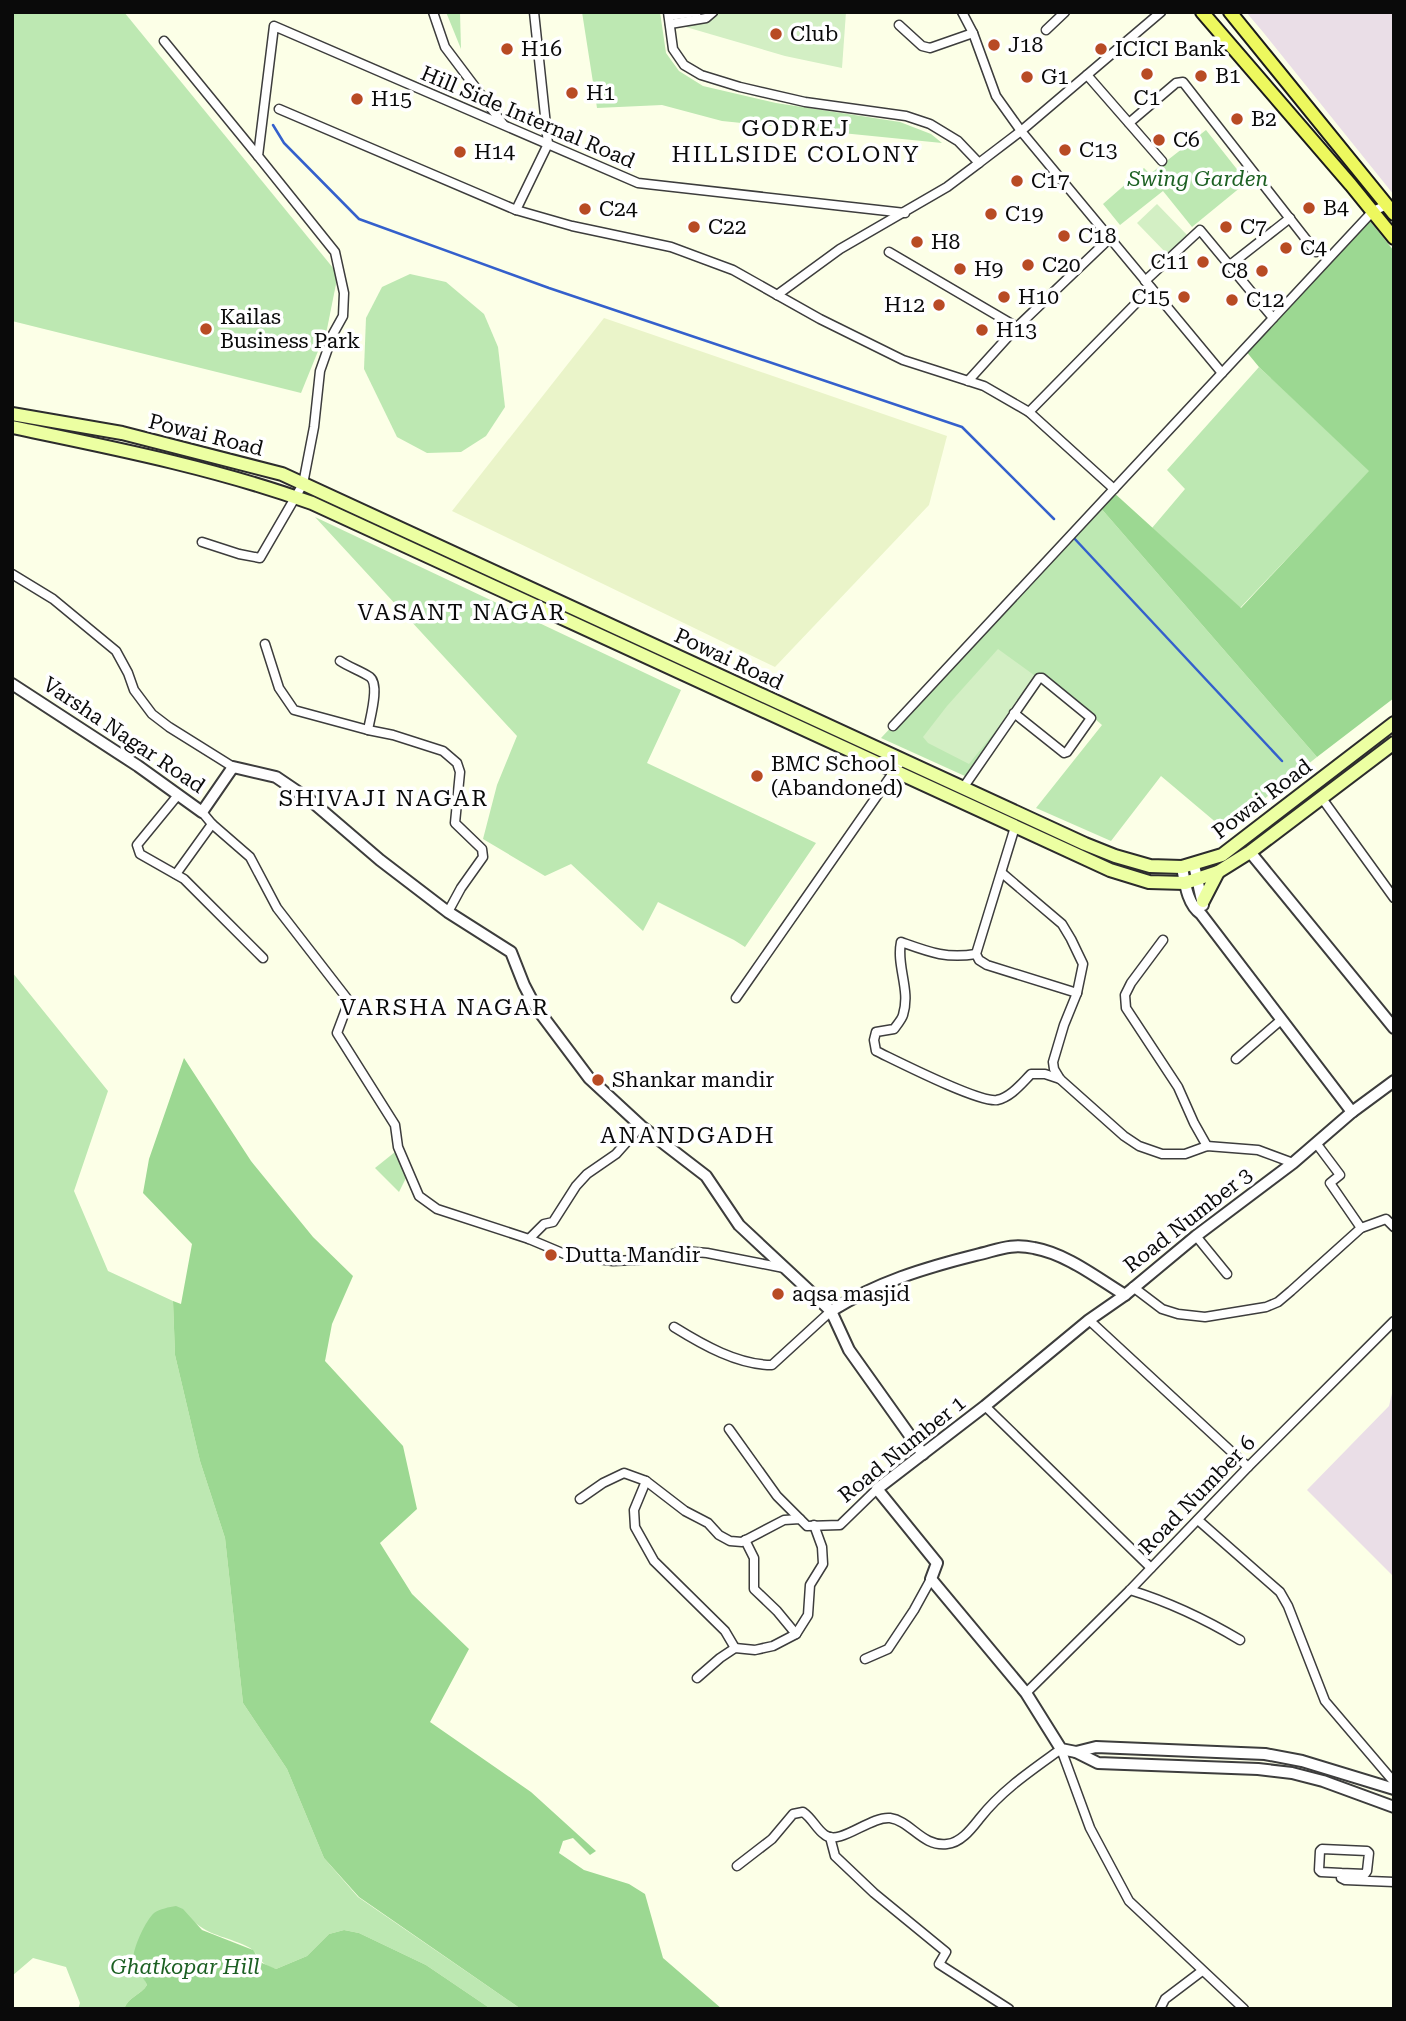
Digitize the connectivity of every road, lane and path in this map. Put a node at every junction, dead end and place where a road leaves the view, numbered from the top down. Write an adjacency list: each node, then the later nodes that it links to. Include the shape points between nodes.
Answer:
1 (433, 12): 18 (street, via 445,47)
2 (534, 12): 20 (street)
3 (697, 12): 10 (street)
4 (713, 12): 10 (street, via 706,19)
5 (962, 12): 13 (street)
6 (1065, 12): 12 (street)
7 (1161, 12): 15 (street)
8 (1202, 12): 26 (main road)
9 (1230, 12): 24 (main road)
10 (669, 17): 23 (street, via 673,49 684,65 701,75 805,102 906,116 958,141)
11 (899, 25): 13 (street, via 930,48)
12 (1046, 30)
13 (974, 33): 19 (street, via 996,96)
14 (164, 41): 21 (street)
15 (1087, 75): 17 (street); 19 (street)
16 (279, 109): 25 (street)
17 (1129, 123): 22 (street); 28 (street, via 1183,82)
18 (504, 126): 20 (street, Hill Side Internal Road); 21 (street, Hill Side Internal Road, via 274,26)
19 (1021, 131): 23 (street); 30 (street)
20 (548, 144): 25 (street); 27 (street, Hill Side Internal Road, via 638,183)
21 (258, 156): 43 (street, via 335,252 344,293 343,316 320,371)
22 (1162, 162)
23 (979, 163): 27 (street)
24 (1390, 209): 26 (street)
25 (516, 210): 35 (street, via 671,247 733,271)
26 (1373, 211): 29 (main road); 36 (street)
27 (905, 213): 35 (street, via 840,249)
28 (1290, 218): 32 (street); 33 (street)
29 (1394, 237)
30 (1109, 239): 34 (street); 37 (street)
31 (889, 252): 37 (street)
32 (1316, 252)
33 (1230, 265): 34 (street, via 1200,230); 36 (street)
34 (1148, 284): 38 (street); 40 (street)
35 (777, 295): 39 (street, via 903,360)
36 (1273, 318): 38 (street)
37 (1017, 327): 39 (street)
38 (1222, 373): 44 (street)
39 (968, 381): 40 (street)
40 (1029, 412): 44 (street)
41 (12, 414): 43 (main road, Powai Road, via 122,433 282,474)
42 (12, 427): 45 (main road, Powai Road, via 118,449)
43 (303, 484): 45 (street); 47 (main road, Powai Road)
44 (1114, 489): 54 (street)
45 (295, 497): 46 (street, via 260,558); 47 (main road, Powai Road)
46 (202, 541)
47 (419, 545): 57 (main road, Powai Road); 59 (main road, Powai Road)
48 (12, 574): 58 (street, via 53,599 116,651 134,690 152,714)
49 (265, 644): 55 (street, via 279,688 294,710)
50 (340, 661): 55 (street, via 374,682)
51 (12, 684): 61 (street, Varsha Nagar Road)
52 (1014, 713): 52 (street, via 1040,677 1091,718 1064,753); 60 (street)
53 (1394, 723): 67 (main road, Powai Road, via 1222,855)
54 (893, 726)
55 (368, 730): 74 (street, via 443,751 457,763 455,823 482,849 484,857)
56 (1394, 743): 62 (main road, Powai Road)
57 (902, 760): 59 (street); 60 (main road, Powai Road)
58 (233, 767): 63 (street, Varsha Nagar Road); 74 (street, via 276,777)
59 (894, 771): 65 (main road, Powai Road); 79 (street)
60 (963, 788): 67 (main road, Powai Road, via 1115,856 1150,866)
61 (178, 795): 63 (street, Varsha Nagar Road); 70 (street, via 137,845 140,854)
62 (1321, 797): 66 (main road, Powai Road); 72 (street)
63 (202, 812): 64 (street)
64 (212, 824): 70 (street); 93 (street, via 250,858 278,908 349,1001 337,1033 395,1125 398,1147 419,1196 437,1209)
65 (1015, 827): 69 (street); 71 (main road, Powai Road, via 1110,870 1149,881)
66 (1250, 852): 68 (main road, Powai Road); 81 (street)
67 (1188, 866): 71 (street)
68 (1218, 872): 71 (main road, Powai Road); 73 (main road)
69 (1002, 873): 76 (street); 78 (street, via 1062,924 1072,939 1083,964)
70 (176, 874): 77 (street)
71 (1191, 881): 73 (street)
72 (1394, 898)
73 (1202, 908): 80 (street)
74 (448, 912): 86 (street, via 511,952 535,1006 589,1078)
75 (1163, 940): 88 (street, via 1131,983 1125,995 1126,1008 1178,1087)
76 (976, 954): 78 (street, via 987,965); 83 (street, via 931,953 901,942 906,986 903,1015 894,1029 876,1032 876,1051 995,1101 1011,1094 1031,1074)
77 (263, 958)
78 (1077, 993): 83 (street, via 1053,1062)
79 (736, 998)
80 (1281, 1020): 82 (street); 85 (street)
81 (1394, 1028)
82 (1236, 1059)
83 (1060, 1079): 88 (street, via 1139,1146 1162,1154 1185,1154)
84 (1394, 1081): 85 (street, Road Number 3)
85 (1352, 1112): 87 (street, Road Number 3)
86 (641, 1126): 93 (street, via 616,1154 587,1174 553,1222 544,1224); 94 (street, via 706,1176 739,1226)
87 (1316, 1143): 89 (street, Road Number 3); 91 (street, via 1340,1175 1330,1183)
88 (1207, 1146): 89 (street, via 1258,1150)
89 (1293, 1163): 92 (street, Road Number 3)
90 (1394, 1227): 91 (street, via 1386,1219)
91 (1361, 1228): 96 (street, via 1292,1291 1266,1307 1205,1317 1178,1314)
92 (1196, 1236): 95 (street); 96 (street, Road Number 3)
93 (529, 1240): 94 (street, via 567,1255 613,1261 655,1259 683,1251)
94 (784, 1268): 97 (street)
95 (1227, 1274)
96 (1129, 1291): 97 (street, Road Number 3, via 1037,1248 1012,1245 887,1281); 98 (street, Road Number 1)
97 (831, 1311): 100 (street, via 772,1365 759,1365 700,1344); 103 (street, via 849,1349)
98 (1089, 1320): 101 (street, Road Number 1); 104 (street)
99 (1394, 1321): 104 (street, Road Number 6)
100 (674, 1327)
101 (985, 1406): 103 (street, Road Number 1); 112 (street)
102 (729, 1429): 108 (street, via 777,1496)
103 (923, 1454): 106 (street, Road Number 1)
104 (1248, 1467): 109 (street, Road Number 6)
105 (646, 1481): 107 (street, via 624,1473); 111 (street, via 719,1535 730,1541); 117 (street, via 634,1510 635,1527 654,1561 725,1631)
106 (877, 1489): 110 (street, Road Number 1, via 840,1525); 113 (street, via 937,1563)
107 (580, 1499)
108 (800, 1519): 110 (street, via 807,1526); 111 (street, via 784,1520)
109 (1198, 1520): 112 (street, Road Number 6); 129 (street, via 1280,1592 1325,1701)
110 (814, 1525): 115 (street, via 823,1564 810,1585 807,1615)
111 (745, 1540): 115 (street, via 754,1558 754,1589)
112 (1151, 1568): 114 (street, Road Number 6)
113 (931, 1578): 118 (street, via 888,1649); 120 (street)
114 (1130, 1590): 116 (street, via 1210,1622); 120 (street, Road Number 6)
115 (796, 1634): 117 (street, via 773,1646)
116 (1240, 1640)
117 (735, 1648): 119 (street)
118 (865, 1659)
119 (696, 1678)
120 (1026, 1693): 121 (street)
121 (1061, 1749): 123 (street); 134 (street, via 1000,1795 968,1833 949,1844 920,1837 889,1818); 138 (street, via 1090,1828 1129,1901)
122 (1136, 1749): 123 (street, via 1096,1747); 124 (street); 126 (street)
123 (1076, 1752): 126 (street, via 1098,1763)
124 (1197, 1752): 125 (street); 127 (street)
125 (1296, 1760): 128 (street); 130 (street)
126 (1135, 1765): 127 (street)
127 (1196, 1767): 128 (street)
128 (1292, 1773): 132 (street)
129 (1394, 1782)
130 (1376, 1784): 131 (street); 132 (street)
131 (1394, 1789)
132 (1373, 1798): 133 (street)
133 (1394, 1807)
134 (830, 1837): 135 (street, via 803,1812 793,1814 772,1839); 139 (street, via 835,1856 946,1952 939,1964)
135 (737, 1866)
136 (1341, 1874): 136 (street, via 1365,1874 1367,1851 1322,1849 1319,1870); 137 (street, via 1345,1880)
137 (1394, 1882)
138 (1202, 1971): 140 (street, via 1165,1999); 141 (street)
139 (1009, 2009)
140 (1160, 2009)
141 (1244, 2009)

